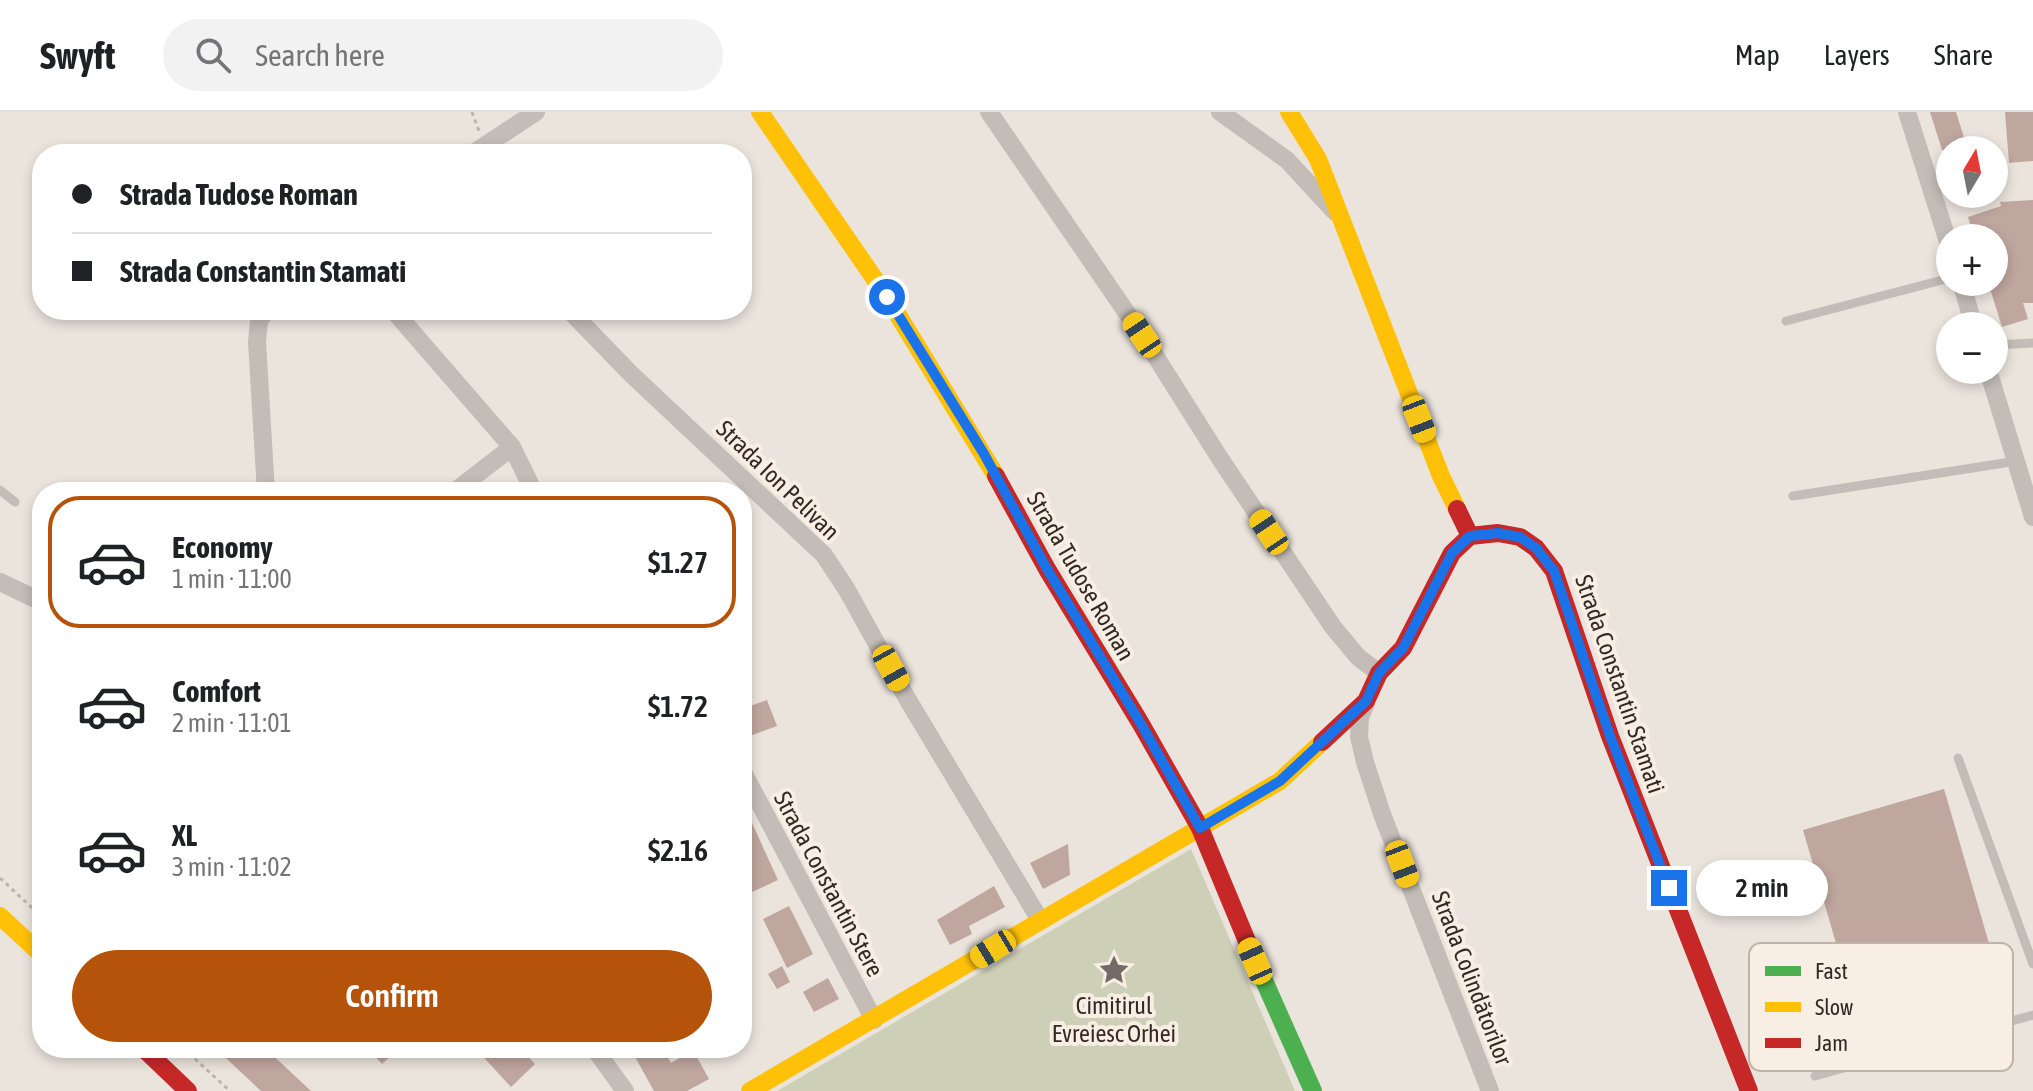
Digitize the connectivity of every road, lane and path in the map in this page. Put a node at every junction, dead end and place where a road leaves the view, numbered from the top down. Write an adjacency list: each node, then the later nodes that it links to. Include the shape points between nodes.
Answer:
1 (536, 112): 7 (street)
2 (760, 112): 36 (street, Strada Tudose Roman, via 887,297 968,428)
3 (989, 112): 32 (street, via 1333,627)
4 (1220, 112): 8 (street, via 1287,160)
5 (1289, 112): 8 (street, via 1318,159)
6 (1907, 112): 9 (street)
7 (487, 144)
8 (1341, 219): 29 (street, via 1441,476)
9 (1942, 224)
10 (1936, 282): 14 (lane)
11 (260, 320): 20 (street)
12 (402, 320): 18 (street)
13 (579, 320): 23 (street, Strada Ion Pelivan)
14 (1786, 321)
15 (2033, 343): 16 (lane)
16 (2008, 344)
17 (1992, 384): 19 (street)
18 (512, 447): 21 (street); 22 (street)
19 (2017, 461): 26 (lane); 28 (street)
20 (265, 482)
21 (467, 482)
22 (529, 482)
23 (746, 482)
24 (752, 487): 40 (street, Strada Ion Pelivan, via 824,555)
25 (0, 490): 27 (lane)
26 (1793, 496)
27 (15, 502)
28 (2033, 517)
29 (1470, 536): 32 (street, via 1452,553 1403,648); 57 (street, Strada Constantin Stamati, via 1520,537 1554,571 1610,736)
30 (0, 582): 31 (street)
31 (32, 597)
32 (1379, 673): 33 (street)
33 (1366, 701): 36 (street, via 1280,781); 56 (street, Strada Colindătorilor, via 1359,737 1365,762)
34 (1958, 758): 42 (lane)
35 (752, 789): 44 (street, Strada Constantin Stere)
36 (1200, 828): 40 (street); 55 (street, Strada Tudose Roman)
37 (0, 878): 38 (path)
38 (32, 908)
39 (0, 916): 41 (street)
40 (1040, 920): 44 (street)
41 (32, 946)
42 (2033, 964)
43 (2033, 1015): 45 (lane)
44 (874, 1020): 54 (street)
45 (2013, 1021)
46 (153, 1058): 51 (street)
47 (194, 1058): 52 (path)
48 (601, 1058): 53 (street)
49 (1833, 1071): 50 (lane)
50 (1815, 1076)
51 (188, 1091)
52 (230, 1091)
53 (625, 1091)
54 (750, 1091)
55 (1313, 1091)
56 (1490, 1091)
57 (1749, 1091)

